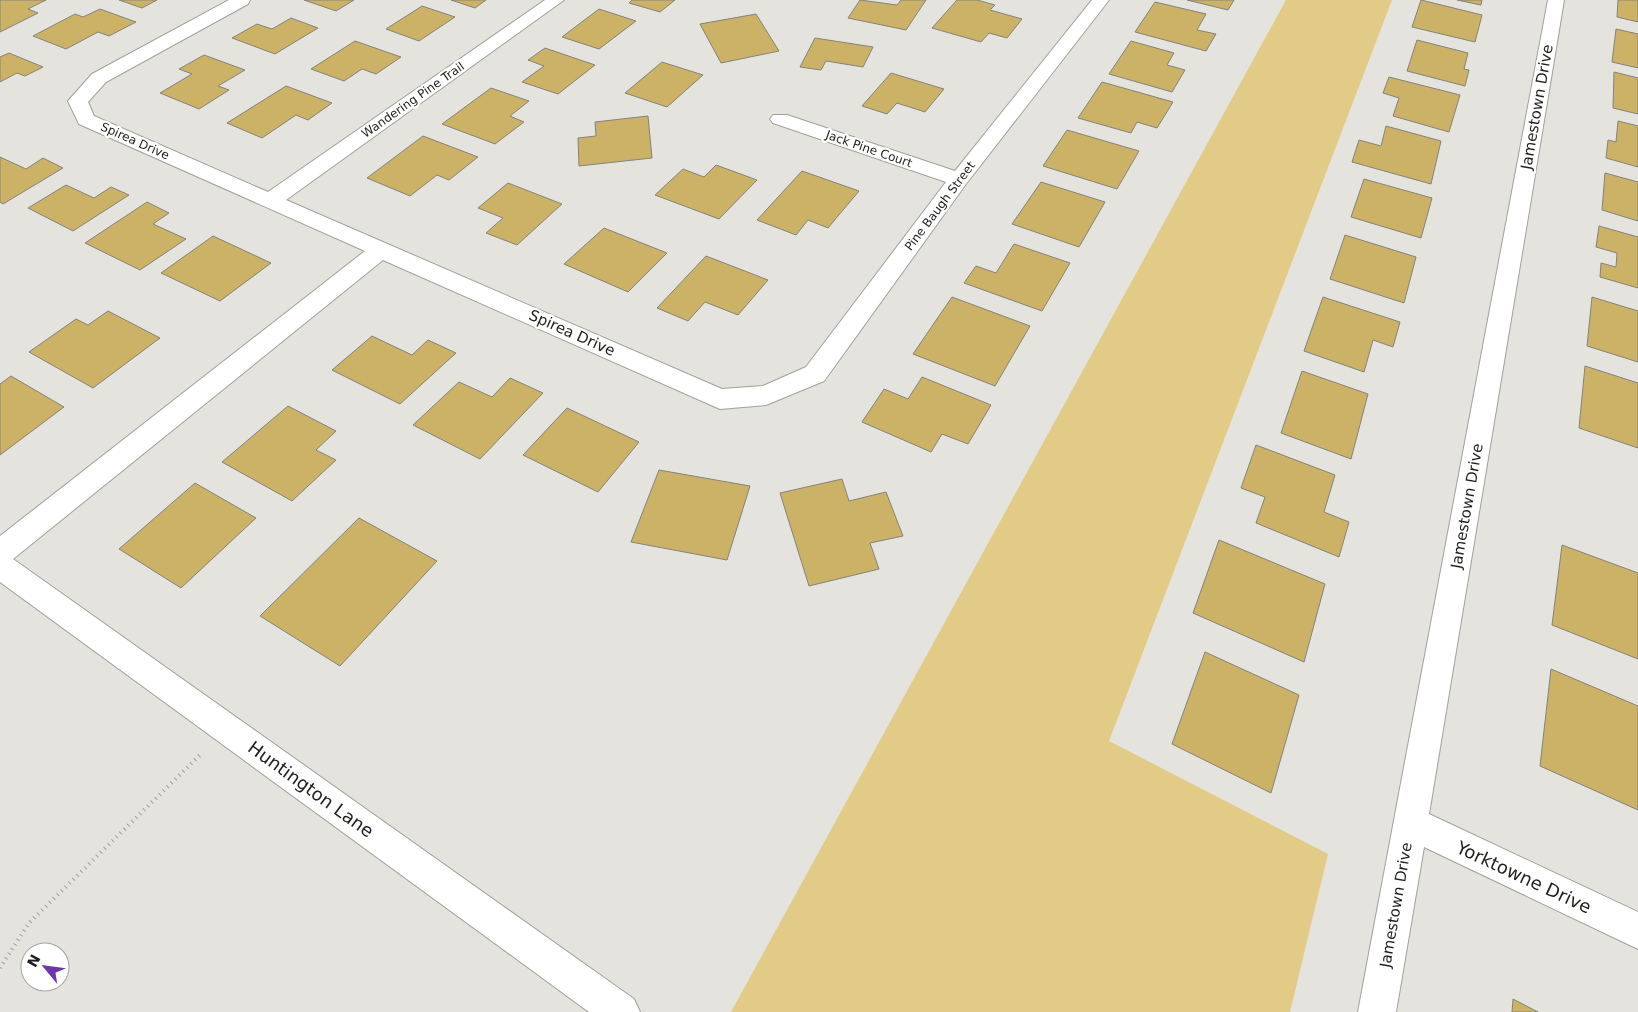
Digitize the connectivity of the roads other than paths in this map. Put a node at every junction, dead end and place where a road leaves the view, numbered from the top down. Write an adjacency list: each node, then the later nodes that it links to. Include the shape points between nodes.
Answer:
1 (242, 0): 7 (street, Spirea Drive, via 99,78 78,101 86,120)
2 (556, 0): 7 (street, Wandering Pine Trail)
3 (1556, 0): 12 (street, Jamestown Drive)
4 (1095, 1): 6 (street, Pine Baugh Street)
5 (780, 119): 6 (street, Jack Pine Court)
6 (959, 179): 9 (street, Pine Baugh Street, via 815,374)
7 (270, 201): 8 (street, Spirea Drive)
8 (381, 250): 9 (street, Spirea Drive, via 720,398); 10 (street)
9 (766, 395)
10 (0, 553)
11 (0, 566): 14 (street, Huntington Lane)
12 (1411, 824): 13 (street, Yorktowne Drive); 15 (street, Jamestown Drive)
13 (1638, 931)
14 (622, 1012)
15 (1376, 1012)

